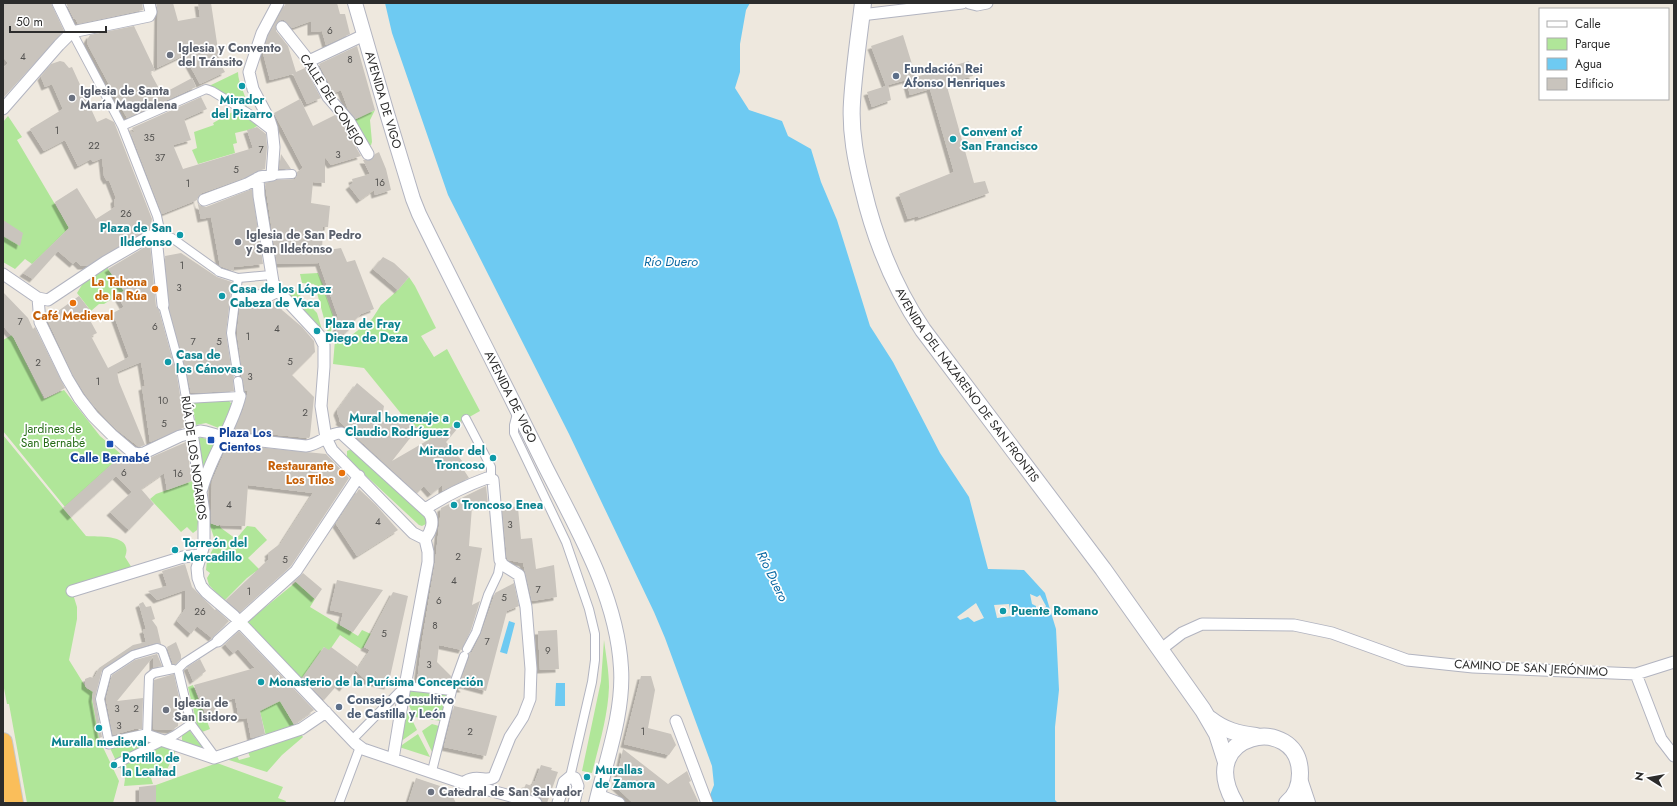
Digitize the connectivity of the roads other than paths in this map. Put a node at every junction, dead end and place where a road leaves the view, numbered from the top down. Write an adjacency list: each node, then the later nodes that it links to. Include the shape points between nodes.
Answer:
1 (58, 3): 11 (street)
2 (149, 3): 11 (street, via 149,16)
3 (278, 3): 10 (street)
4 (356, 3): 12 (street, AVENIDA DE VIGO)
5 (962, 3): 8 (street)
6 (969, 3): 7 (street)
7 (987, 3)
8 (946, 4): 9 (street)
9 (862, 9): 50 (main road, AVENIDA DEL NAZARENO DE SAN FRONTIS, via 852,103 856,163 879,245 894,280 909,310 1103,569)
10 (277, 21): 13 (street, CALLE DEL CONEJO); 16 (street, via 262,33 249,72 251,84)
11 (72, 32): 14 (street); 15 (street)
12 (364, 35): 13 (street); 35 (street, AVENIDA DE VIGO, via 416,206)
13 (309, 61): 17 (street, CALLE DEL CONEJO, via 328,97 349,121)
14 (3, 109)
15 (122, 126): 16 (street, via 206,89 248,113); 22 (street, via 157,216)
16 (273, 132): 19 (street)
17 (368, 154)
18 (292, 174): 19 (street)
19 (272, 175): 20 (street)
20 (258, 178): 21 (street); 24 (street)
21 (204, 200)
22 (159, 235): 25 (street, via 172,238 219,271); 28 (street, via 150,236 102,264 50,299); 30 (street, RÚA DE LOS NOTARIOS)
23 (3, 274): 28 (street)
24 (271, 276): 25 (street); 26 (street)
25 (238, 278): 29 (street)
26 (278, 291): 27 (street); 39 (street, via 324,344 321,409)
27 (254, 296): 29 (street)
28 (38, 298): 37 (street, via 40,322 67,378 88,410 112,435 132,452 141,454)
29 (235, 301): 31 (street, via 231,335)
30 (163, 305): 34 (street, RÚA DE LOS NOTARIOS)
31 (237, 372)
32 (238, 381): 33 (street)
33 (240, 396): 34 (street); 38 (street)
34 (186, 399): 37 (street, RÚA DE LOS NOTARIOS)
35 (518, 410): 73 (street, via 514,433 566,542 595,634 592,682); 77 (street, AVENIDA DE VIGO, via 592,562 607,599 617,635 621,692 616,724)
36 (466, 419): 41 (street, via 491,467)
37 (192, 433): 38 (street, via 206,432); 42 (street, RÚA DE LOS NOTARIOS)
38 (227, 438): 39 (street, via 306,446 315,445); 42 (street, via 206,477)
39 (326, 438): 40 (street, via 332,450); 43 (street, via 338,433 344,435)
40 (359, 476): 44 (street); 48 (street, via 296,571)
41 (491, 478): 43 (street, via 485,478 450,494); 46 (street, via 494,482)
42 (202, 492): 45 (street, RÚA DE LOS NOTARIOS, via 204,542)
43 (425, 509): 44 (street, via 432,519)
44 (426, 544): 55 (street, via 427,569)
45 (200, 555): 47 (street, via 182,557); 48 (street, RÚA DE LOS NOTARIOS, via 197,571 201,586)
46 (500, 563): 56 (street); 75 (street, via 520,576 527,614 531,669 530,699 523,717 510,737 494,777 489,780 473,778)
47 (72, 591)
48 (239, 621): 49 (street); 57 (street, RÚA DE LOS NOTARIOS)
49 (218, 641): 52 (street)
50 (1160, 650): 54 (street, CAMINO DE SAN JERÓNIMO, via 1182,633 1202,624 1294,625 1332,633 1407,660 1473,667); 58 (main road, AVENIDA DEL NAZARENO DE SAN FRONTIS)
51 (1674, 662): 54 (street, CAMINO DE SAN JERÓNIMO)
52 (178, 669): 53 (street); 60 (street)
53 (168, 670): 61 (street, via 154,673 150,677); 66 (street, via 162,650 158,648 135,654 107,672 100,699)
54 (1636, 674): 67 (street, via 1661,739)
55 (405, 685): 56 (street); 63 (street); 69 (street)
56 (454, 687): 72 (street)
57 (322, 708): 63 (street, RÚA DE LOS NOTARIOS); 68 (street, via 299,730)
58 (1208, 718): 62 (main road, AVENIDA DEL NAZARENO DE SAN FRONTIS, via 1241,735); 70 (main road, AVENIDA DEL NAZARENO DE SAN FRONTIS, via 1217,734)
59 (676, 721): 85 (street)
60 (191, 724): 64 (street); 68 (street)
61 (147, 736): 64 (street); 66 (street)
62 (1256, 736): 70 (main road, via 1243,741 1233,750); 74 (main road, AVENIDA DEL NAZARENO DE SAN FRONTIS, via 1280,740 1293,751 1300,766)
63 (357, 740): 69 (street, via 368,751); 80 (street)
64 (163, 741): 68 (street); 71 (street)
65 (3, 742): 79 (highway)
66 (109, 743)
67 (1674, 756)
68 (216, 758)
69 (394, 759): 72 (street)
70 (1226, 762): 78 (main road, AVENIDA DEL NAZARENO DE SAN FRONTIS, via 1224,775 1227,788)
71 (118, 763)
72 (432, 772): 75 (street)
73 (570, 777): 82 (street, via 564,782); 83 (street, via 575,778 578,783)
74 (1300, 782): 86 (main road, via 1297,791); 87 (main road, AVENIDA DEL NAZARENO DE SAN FRONTIS)
75 (463, 783): 76 (street)
76 (505, 799): 81 (street)
77 (597, 799): 84 (street)
78 (1235, 802)
79 (14, 803)
80 (338, 803)
81 (536, 803)
82 (558, 803)
83 (574, 803)
84 (619, 803)
85 (707, 803)
86 (1287, 803)
87 (1307, 803)

